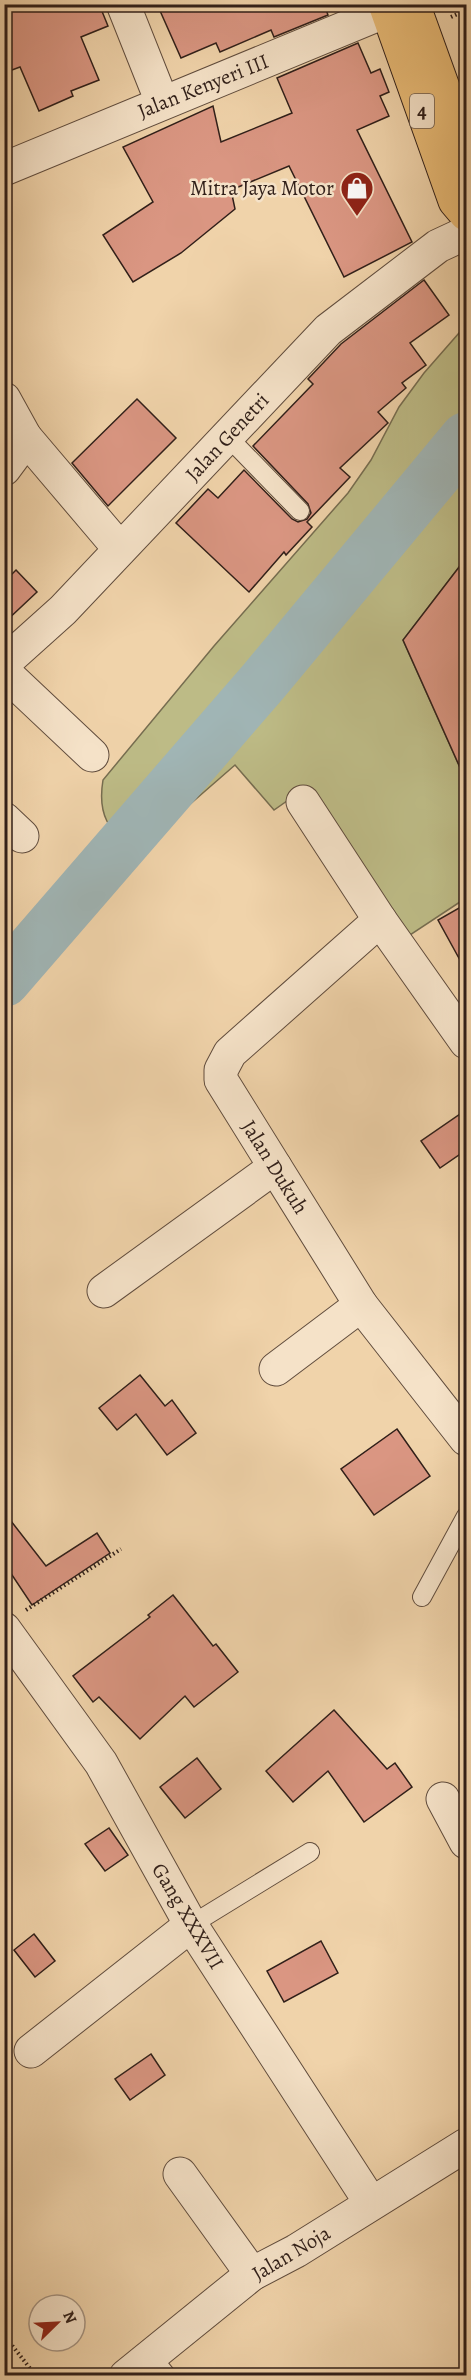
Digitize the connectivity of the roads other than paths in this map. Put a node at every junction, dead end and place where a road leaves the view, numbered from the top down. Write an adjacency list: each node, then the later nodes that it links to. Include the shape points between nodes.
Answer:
1 (123, 4): 3 (street)
2 (397, 6): 3 (street, Jalan Kenyeri III); 4 (highway, 4); 6 (highway, 4, via 455,201)
3 (162, 102): 5 (street, Jalan Kenyeri III)
4 (466, 151)
5 (4, 169)
6 (466, 214)
7 (466, 233): 9 (street, Jalan Genetri, via 438,246 328,330)
8 (4, 399): 10 (street)
9 (227, 436): 12 (lane); 13 (street, Jalan Genetri)
10 (25, 437): 11 (street); 13 (street)
11 (4, 469)
12 (300, 511)
13 (120, 549): 14 (street, Jalan Genetri, via 63,610)
14 (4, 663)
15 (4, 672): 16 (street)
16 (92, 755)
17 (303, 802): 18 (street)
18 (380, 920): 19 (street); 20 (street, Jalan Dukuh, via 230,1053 224,1063 221,1080)
19 (466, 1042)
20 (275, 1167): 21 (street); 22 (street, Jalan Dukuh)
21 (104, 1291)
22 (361, 1305): 23 (street); 24 (street, Jalan Dukuh)
23 (276, 1369)
24 (466, 1438)
25 (466, 1516): 26 (lane)
26 (422, 1597)
27 (14, 1620): 31 (street, Gang XXXVII, via 101,1763)
28 (443, 1799): 29 (street)
29 (466, 1842)
30 (310, 1852): 31 (lane)
31 (191, 1925): 32 (street); 35 (street, Gang XXXVII)
32 (31, 2051)
33 (463, 2156): 35 (street, Jalan Noja)
34 (180, 2174): 36 (street)
35 (371, 2203): 36 (street, Jalan Noja)
36 (252, 2274): 37 (street, Jalan Noja)
37 (159, 2366): 38 (street, Jalan Noja)
38 (126, 2376)

